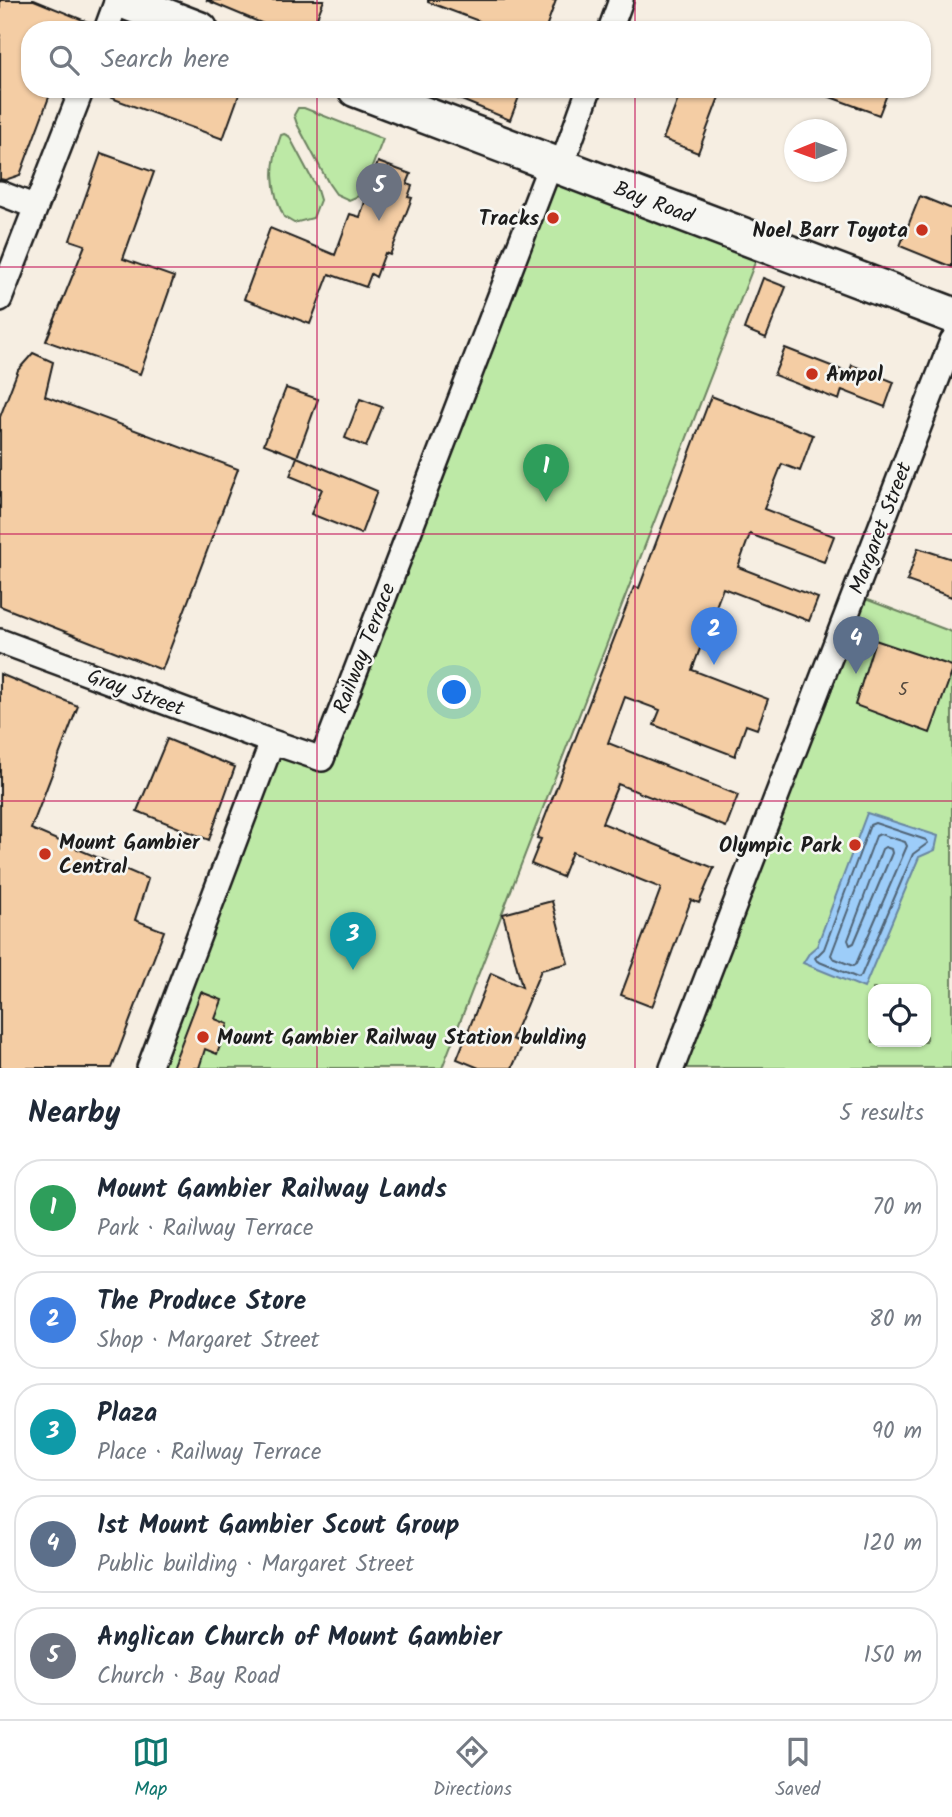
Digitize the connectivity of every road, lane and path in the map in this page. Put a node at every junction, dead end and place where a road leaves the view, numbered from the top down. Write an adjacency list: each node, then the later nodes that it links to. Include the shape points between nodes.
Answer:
1 (120, 0): 3 (street); 4 (main road)
2 (621, 0): 5 (street)
3 (110, 21)
4 (176, 21)
5 (613, 21)
6 (78, 98): 11 (street)
7 (380, 98): 9 (main road, Bay Road)
8 (585, 98): 9 (street)
9 (556, 165): 13 (main road, Bay Road); 16 (street, Railway Terrace, via 322,759)
10 (0, 193): 11 (street)
11 (36, 207): 12 (street)
12 (0, 299)
13 (952, 315)
14 (952, 341): 18 (street, Margaret Street)
15 (0, 641): 16 (street, Gray Street)
16 (272, 742): 17 (street)
17 (149, 1068)
18 (672, 1068)

